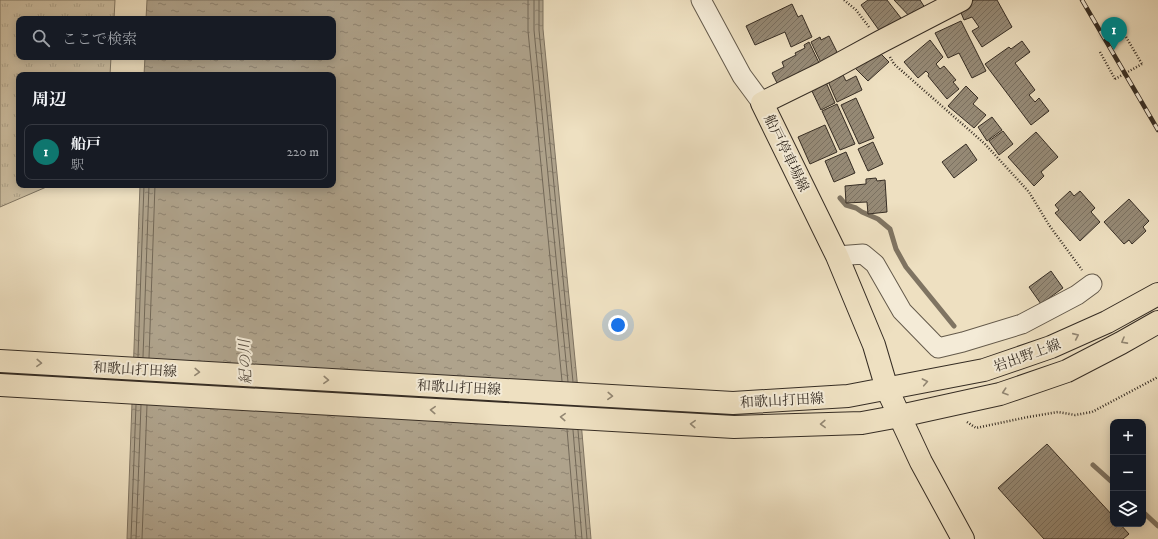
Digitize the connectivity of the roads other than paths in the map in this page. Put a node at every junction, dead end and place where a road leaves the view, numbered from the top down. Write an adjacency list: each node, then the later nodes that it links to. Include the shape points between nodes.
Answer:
1 (701, 0): 3 (street, via 742,76)
2 (961, 0): 3 (main road, 船戸停車場線)
3 (762, 103): 4 (main road, 船戸停車場線)
4 (837, 256): 5 (street, via 863,254 875,264 902,311 938,348 1022,324 1077,295); 10 (main road, 船戸停車場線, via 874,345)
5 (1092, 284)
6 (1158, 294): 10 (main road, 岩出野上線, one-way to 6, via 984,370 1051,347 1107,322)
7 (1158, 322): 11 (main road, 岩出野上線, one-way to 11, via 1067,370 1000,394)
8 (0, 361): 10 (main road, 和歌山打田線, one-way to 10, via 733,403 848,396)
9 (0, 385): 11 (main road, 和歌山打田線, one-way to 9, via 862,423 734,427)
10 (887, 389): 11 (main road)
11 (900, 416): 12 (main road, via 921,462)
12 (963, 539)

